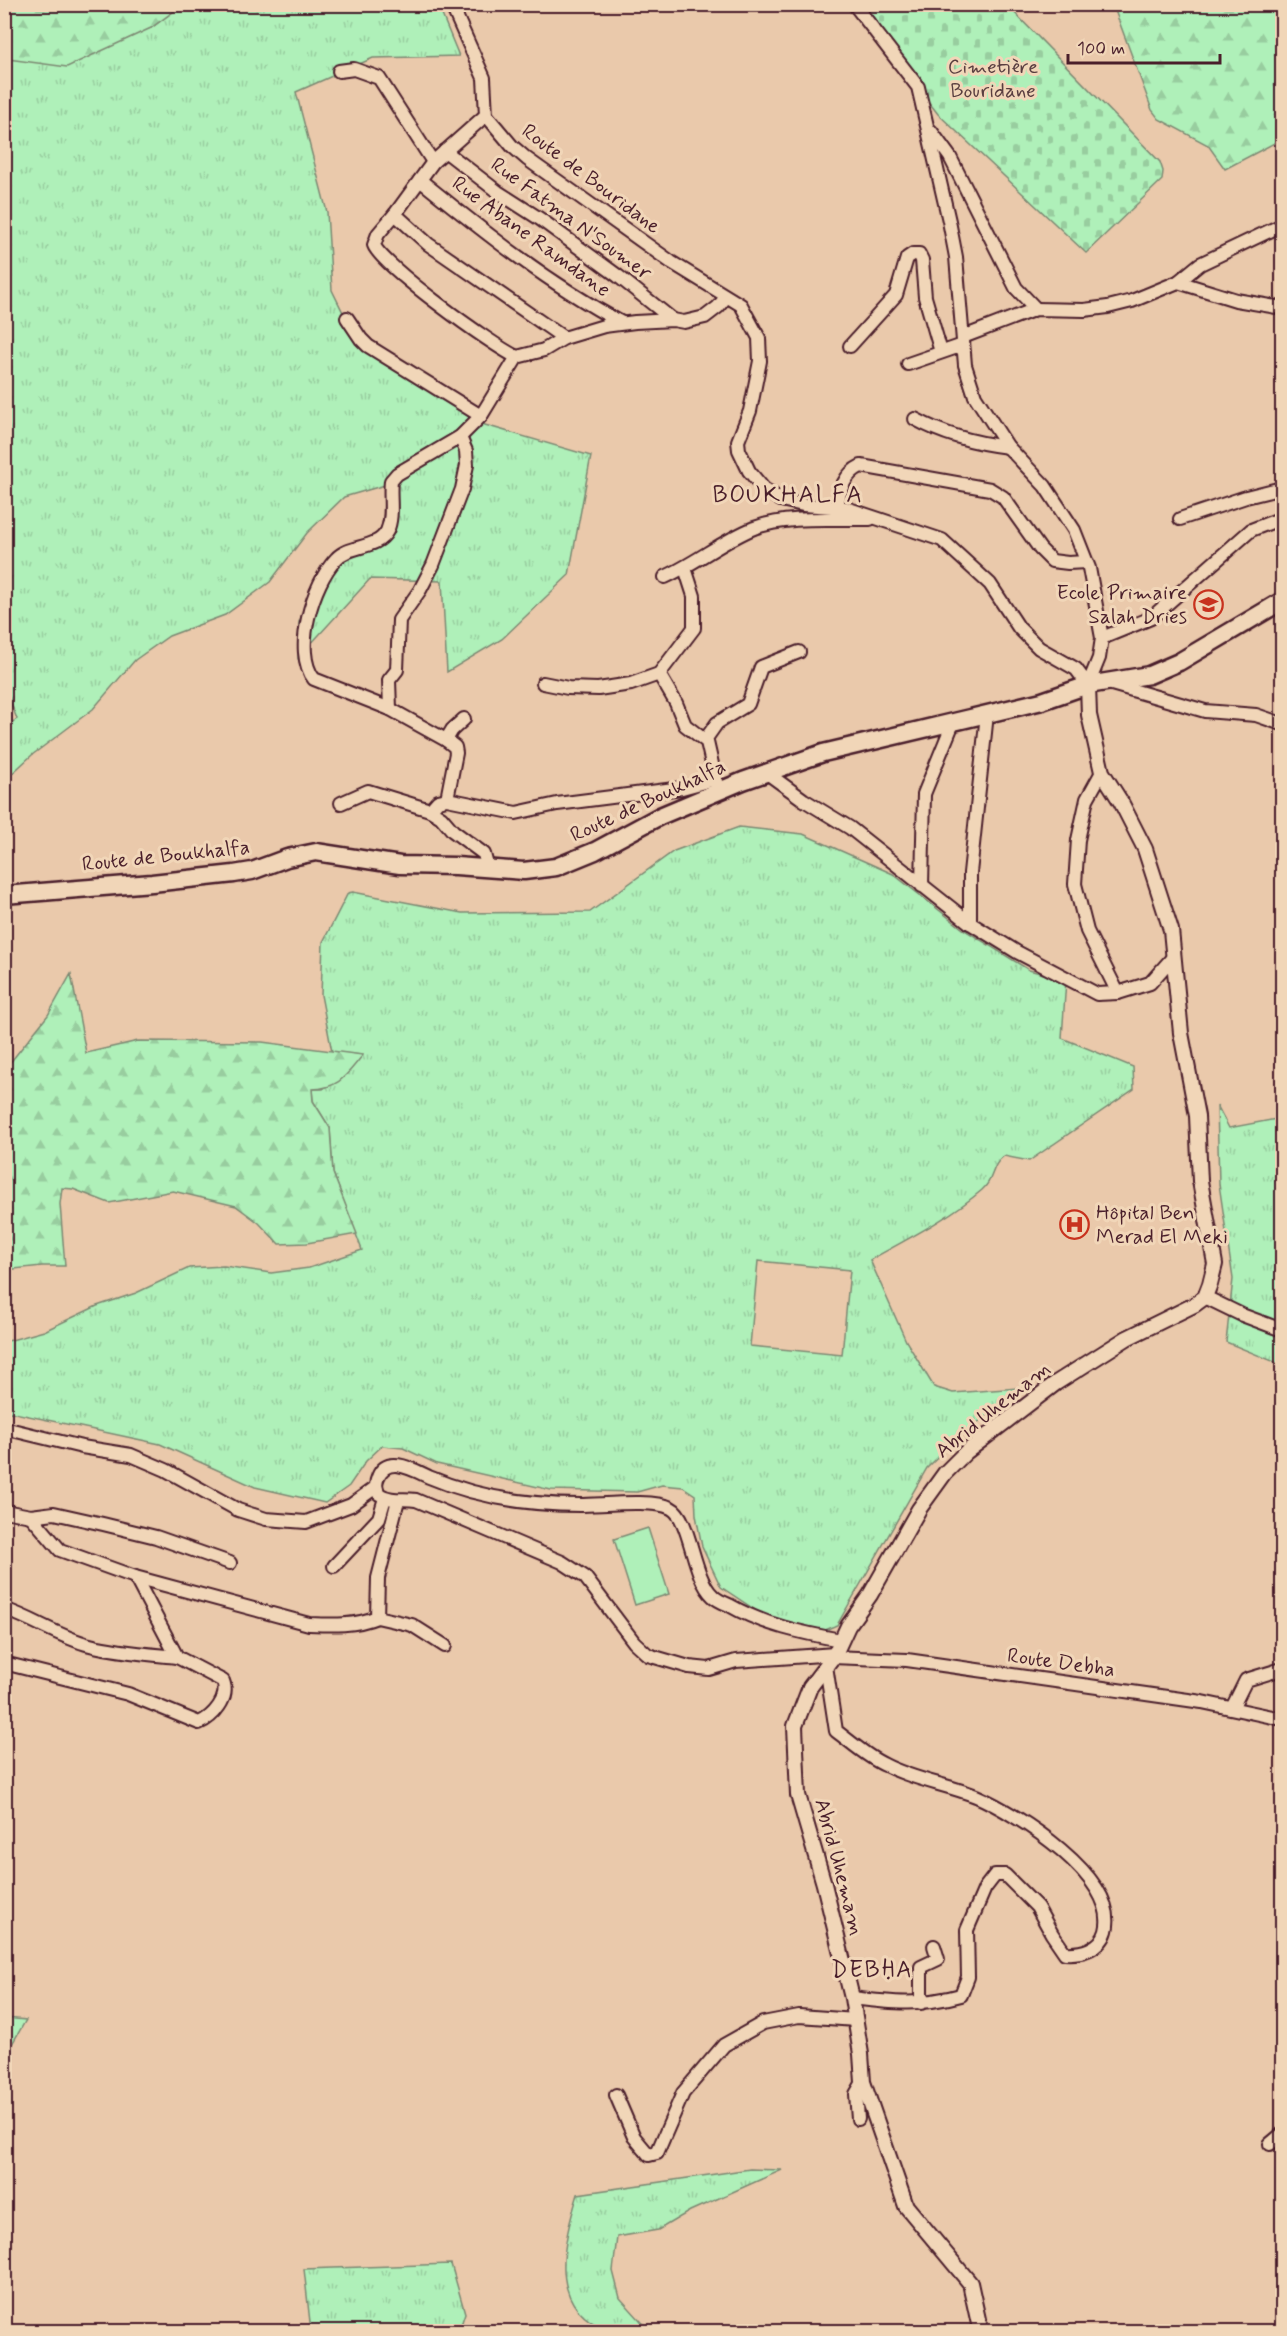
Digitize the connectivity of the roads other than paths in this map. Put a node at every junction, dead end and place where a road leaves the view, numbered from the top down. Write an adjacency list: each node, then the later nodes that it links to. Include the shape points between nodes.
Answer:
1 (451, 4): 4 (street, via 484,78)
2 (854, 4): 5 (street, via 918,87)
3 (339, 71): 7 (street, via 354,69 379,78)
4 (486, 115): 6 (street); 12 (street, Route de Bouridane, via 527,159)
5 (927, 125): 14 (street, via 950,158 1016,288); 19 (street, via 956,257)
6 (445, 151): 7 (street); 16 (street, Rue Fatma N'Soumer)
7 (433, 162): 8 (street)
8 (420, 180): 9 (street); 17 (street, Rue Abane Ramdane, via 500,244 580,300)
9 (395, 214): 18 (street, via 429,244); 22 (street, via 378,234 376,252 503,351)
10 (1282, 225): 11 (street, via 1200,264)
11 (1178, 282): 13 (street, via 1236,300); 14 (street, via 1108,307)
12 (726, 297): 16 (street, via 705,317 684,322); 29 (street, Route de Bouridane, via 741,305 756,330 760,349 755,394 740,433 739,450 749,471 764,489 781,500)
13 (1282, 308)
14 (1036, 309): 19 (street)
15 (347, 318): 24 (street, via 368,346)
16 (673, 320): 17 (street)
17 (622, 322): 18 (street)
18 (564, 338): 22 (street, via 544,350)
19 (963, 341): 21 (street); 27 (street, via 975,396)
20 (850, 346): 21 (street, via 896,295 907,258 919,254 925,297)
21 (941, 352): 23 (street)
22 (517, 357): 24 (street)
23 (908, 364)
24 (481, 416): 26 (street)
25 (915, 419): 27 (street, via 934,430 973,442)
26 (460, 437): 42 (street, via 467,465 462,489 433,566 399,620 397,670 389,680); 42 (street, via 391,481 391,518 386,532 376,542 336,559 322,580 308,617 304,643 308,671 314,679)
27 (1008, 447): 33 (street, via 1046,486 1074,530)
28 (1282, 488): 31 (street)
29 (837, 507): 30 (street); 33 (street, via 845,480 861,466 990,489 1003,497 1052,561)
30 (880, 519): 34 (street, via 804,520 757,527 705,553); 41 (street, via 942,540 990,584 1039,648)
31 (1180, 519)
32 (1282, 519): 37 (street, via 1251,530 1150,618)
33 (1086, 562): 37 (street)
34 (685, 568): 35 (street); 39 (street, via 694,596 694,628)
35 (665, 577)
36 (1282, 601): 41 (main road, Route de Boukhalfa, via 1167,668 1132,679)
37 (1102, 638): 41 (street)
38 (799, 652): 48 (street, via 760,667 748,704 717,723)
39 (659, 674): 40 (street, via 631,684 598,688); 48 (street, via 685,725)
40 (543, 683)
41 (1096, 683): 43 (main road, Route de Boukhalfa); 46 (street, via 1205,711 1256,716); 49 (street, via 1089,716)
42 (390, 709): 47 (street)
43 (987, 714): 45 (main road, Route de Boukhalfa); 58 (street, via 970,873)
44 (464, 720): 47 (street)
45 (953, 723): 50 (main road, Route de Boukhalfa, via 823,753); 56 (street, via 924,794)
46 (1282, 724)
47 (446, 740): 52 (street, via 456,753)
48 (705, 740): 51 (street)
49 (1102, 772): 59 (street, via 1145,849 1171,930); 60 (street, via 1087,799 1078,840 1075,884 1088,931)
50 (767, 773): 51 (main road, Route de Boukhalfa); 56 (street, via 850,828)
51 (717, 785): 52 (street, via 557,804 516,813); 55 (main road, Route de Boukhalfa, via 568,864 540,870)
52 (447, 800): 54 (street, via 438,801)
53 (341, 803): 54 (street, via 368,791)
54 (430, 810): 55 (street, via 484,854)
55 (488, 869): 57 (main road, Route de Boukhalfa, via 392,864 316,852 234,874)
56 (922, 886): 58 (street)
57 (4, 895)
58 (970, 923): 60 (street, via 1097,994)
59 (1174, 956): 60 (street, via 1150,982); 61 (street, via 1181,1033 1197,1116 1200,1181 1215,1264)
60 (1118, 993)
61 (1205, 1297): 62 (street); 74 (street, Abrid Uhemam, via 1127,1338 1056,1383 966,1452 919,1509)
62 (1282, 1330)
63 (4, 1428): 64 (street, via 131,1455 238,1510 266,1519 306,1522 351,1505)
64 (376, 1487): 65 (street); 74 (street, via 380,1473 396,1465 445,1484 509,1499 578,1505 654,1504 672,1508 684,1522 699,1571 713,1596 768,1623)
65 (385, 1498): 66 (street, Route Debha); 70 (street, via 379,1518)
66 (398, 1500): 73 (street, via 378,1578); 77 (street, Route Debha, via 416,1500 562,1562 585,1578 648,1655 709,1669 736,1661)
67 (4, 1511): 68 (street)
68 (31, 1516): 69 (street, via 54,1513 103,1524 156,1537); 71 (street, via 60,1550)
69 (230, 1563)
70 (334, 1566)
71 (135, 1577): 73 (street, via 309,1624 362,1623); 76 (street)
72 (4, 1609): 76 (street, via 90,1645)
73 (377, 1617): 75 (street, via 412,1625)
74 (841, 1640): 77 (street, Abrid Uhemam)
75 (445, 1646)
76 (177, 1657): 78 (street, via 223,1681 225,1686 225,1696 209,1718 199,1723 128,1694)
77 (831, 1659): 80 (street, Route Debha, via 907,1660); 83 (street, Abrid Uhemam, via 810,1687 795,1726 798,1794); 84 (street, via 836,1731 884,1765 979,1798 1053,1843 1080,1866 1096,1889 1106,1914 1106,1932 1095,1947 1079,1954 1065,1953 1037,1907 1005,1875 995,1875 985,1888 967,1930 968,1977 961,1995)
78 (4, 1663)
79 (1282, 1669): 80 (street, via 1246,1680)
80 (1232, 1708): 81 (street, Route Debha)
81 (1282, 1719)
82 (934, 1946): 84 (street, via 938,1959 921,1966)
83 (852, 1998): 84 (street); 85 (street, Abrid Uhemam)
84 (921, 2003)
85 (856, 2020): 86 (street, Abrid Uhemam); 87 (street, via 799,2016 763,2023 724,2045 683,2092 657,2153 649,2155 634,2137)
86 (863, 2082): 88 (street, via 856,2094); 91 (street, Abrid Uhemam, via 906,2206 970,2283)
87 (616, 2095)
88 (858, 2119)
89 (1282, 2134): 90 (street)
90 (1270, 2144)
91 (979, 2331)

